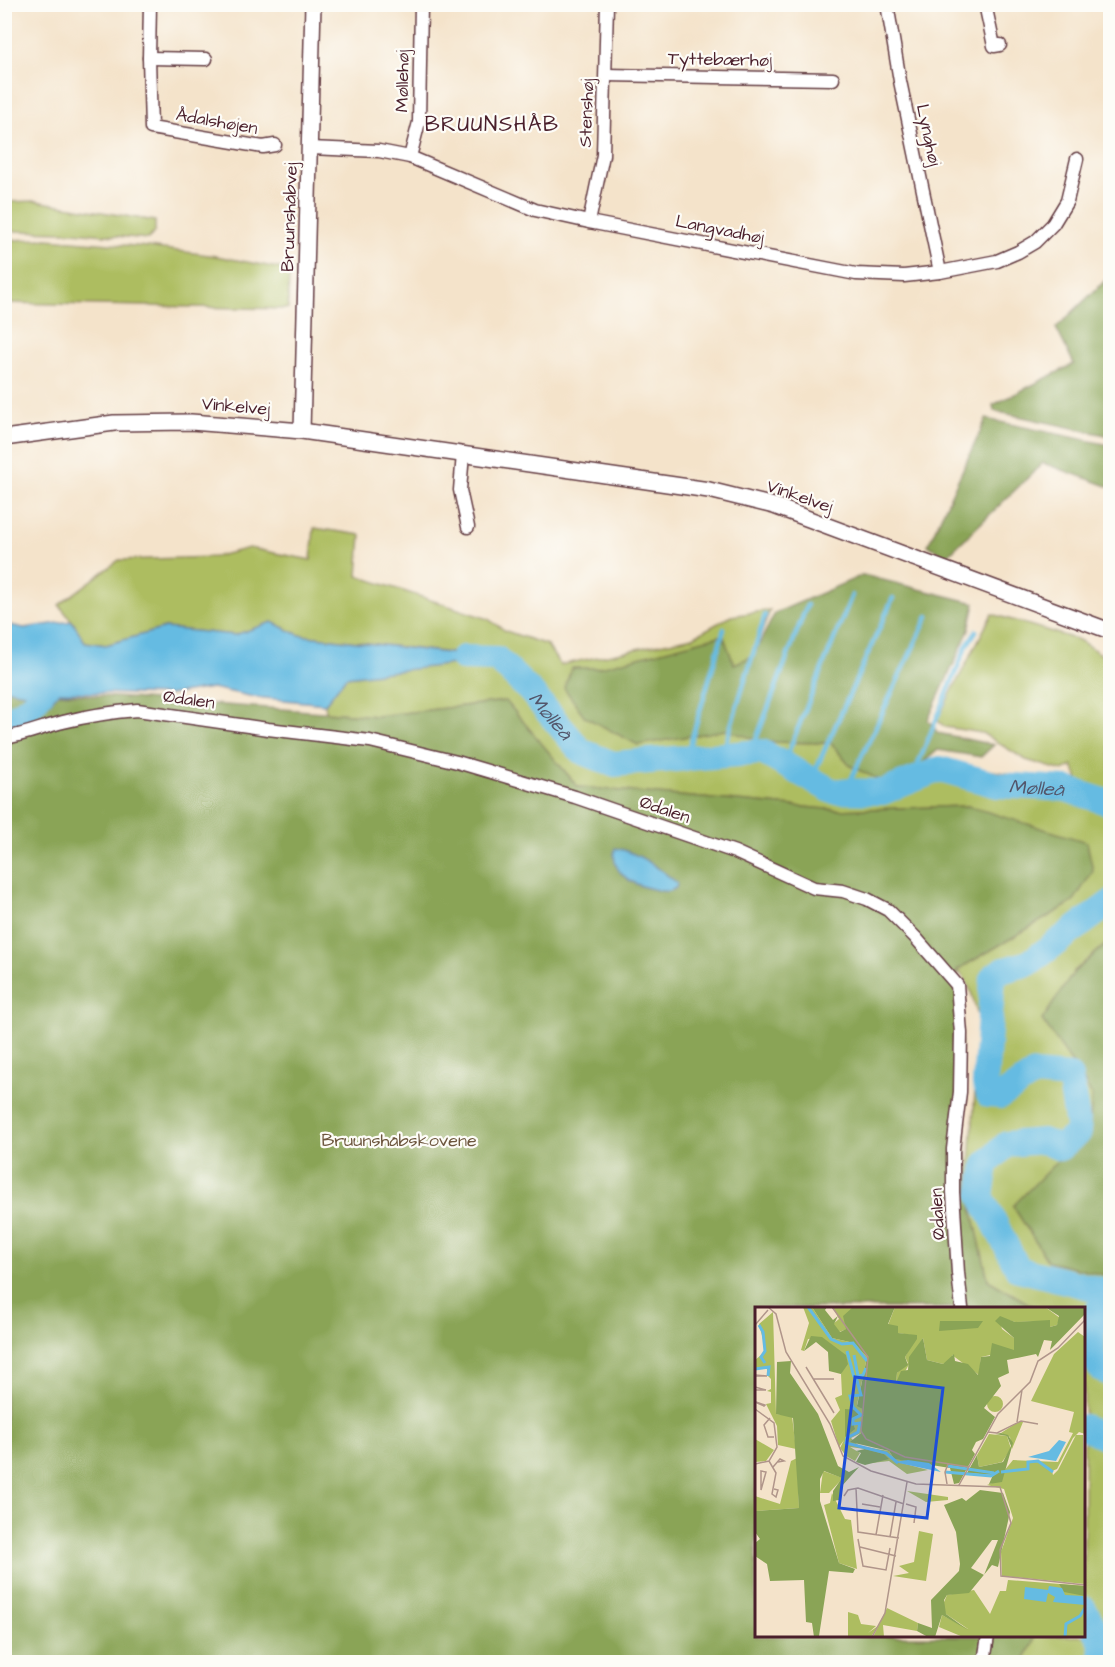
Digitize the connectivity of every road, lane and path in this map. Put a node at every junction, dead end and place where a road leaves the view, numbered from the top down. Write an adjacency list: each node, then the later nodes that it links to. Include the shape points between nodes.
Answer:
1 (150, 4): 8 (street, Ådalshøjen)
2 (313, 4): 13 (street, Bruunshåbvej)
3 (421, 4): 14 (street, Møllehøj, via 419,122)
4 (607, 4): 10 (street, Stenshøj)
5 (886, 4): 17 (street, Lynghøj)
6 (985, 4): 7 (street, via 994,46)
7 (1000, 45)
8 (149, 58): 9 (street); 12 (street, Ådalshøjen, via 151,128)
9 (206, 59)
10 (606, 75): 11 (street, Tyttebærhøj); 16 (street, Stenshøj, via 603,155)
11 (832, 79)
12 (275, 146)
13 (310, 148): 14 (street, Langvadhøj, via 379,151); 18 (street, Bruunshåbvej)
14 (410, 157): 16 (street, Langvadhøj, via 535,210)
15 (1077, 159): 17 (street, Langvadhøj, via 1067,201 1053,224 1035,242 997,261)
16 (589, 222): 17 (street, Langvadhøj, via 856,274 904,276)
17 (940, 272)
18 (302, 431): 19 (street, Vinkelvej, via 191,422 114,423); 20 (street, Vinkelvej)
19 (4, 438)
20 (463, 454): 21 (street, via 460,490); 22 (street, Vinkelvej, via 709,490 774,506)
21 (468, 527)
22 (1110, 631)
23 (4, 738): 24 (street, Ødalen, via 63,722 137,710 370,741 575,797 735,852 814,888 843,891 888,910 957,985 960,1092 953,1149 953,1192)
24 (962, 1307)
25 (988, 1637): 26 (street)
26 (984, 1662)

